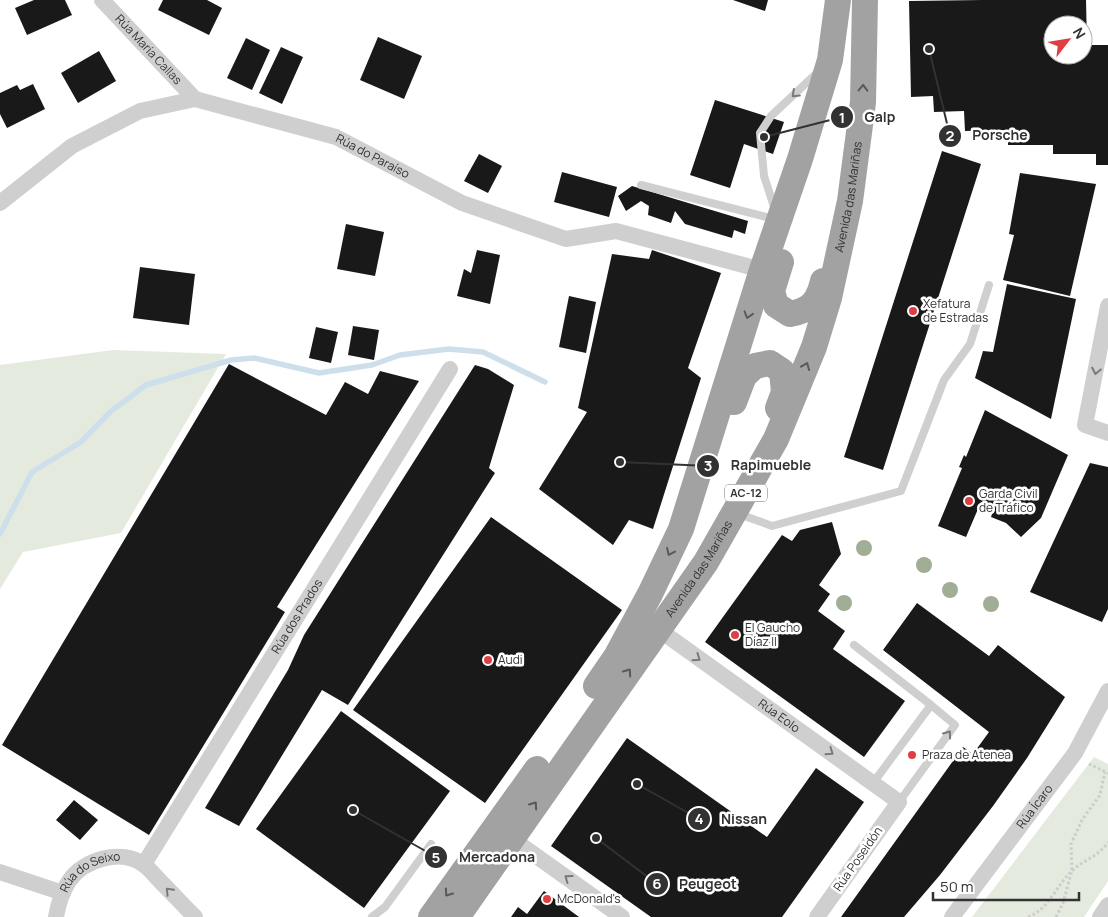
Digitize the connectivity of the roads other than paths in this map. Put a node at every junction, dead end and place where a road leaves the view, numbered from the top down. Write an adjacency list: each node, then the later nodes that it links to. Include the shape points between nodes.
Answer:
1 (102, 0): 5 (street, Rúa María Callas)
2 (838, 0): 4 (highway, Avenida das Mariñas)
3 (865, 0): 8 (highway, Avenida das Mariñas / AC-12, one-way to 3, via 862,102)
4 (830, 60): 6 (highway, Avenida das Mariñas); 10 (lane, one-way to 10, via 771,116 760,133 764,176)
5 (195, 99): 9 (street, Rúa do Paraíso, via 140,111 72,146); 11 (street, Rúa do Paraíso, via 336,137 462,203 566,239 616,231)
6 (815, 111): 8 (highway, via 811,164 772,291 776,305 790,314 806,311 820,295 832,241); 10 (highway, Avenida das Mariñas)
7 (641, 184): 10 (lane)
8 (850, 201): 16 (highway, Avenida das Mariñas / AC-12, one-way to 8, via 776,439 814,346 829,298)
9 (0, 203)
10 (778, 220): 11 (highway, Avenida das Mariñas)
11 (762, 270): 18 (highway, Avenida das Mariñas, one-way to 18)
12 (989, 285): 17 (lane, via 970,344 944,380 901,491 772,526)
13 (1108, 306): 15 (street, one-way to 15, via 1085,425)
14 (450, 369): 27 (street, Rúa dos Prados)
15 (1108, 433)
16 (753, 479): 17 (highway, Avenida das Mariñas / AC-12); 18 (highway, via 784,392 782,371 770,362 755,366 744,376 713,465)
17 (734, 512): 19 (highway, Avenida das Mariñas / AC-12, via 706,562)
18 (681, 529): 34 (highway, Avenida das Mariñas, one-way to 34, via 616,657)
19 (658, 629): 23 (street, Rúa Eolo, one-way to 23); 25 (highway, Avenida das Mariñas / AC-12, one-way to 19)
20 (854, 645): 22 (lane)
21 (1108, 691): 38 (street, Rúa Ícaro, via 1075,753)
22 (931, 706): 23 (lane); 24 (lane, one-way to 22, via 955,725)
23 (873, 783): 24 (street, Rúa Eolo)
24 (899, 802): 37 (street, Rúa Poseidón)
25 (511, 838): 35 (highway, Avenida das Mariñas / AC-12); 36 (street, one-way to 25)
26 (432, 844): 33 (lane, via 385,907)
27 (144, 864): 29 (street, Rúa do Seixo, via 128,858 100,859 80,870); 32 (street, Rúa do Seixo, one-way to 27)
28 (0, 872): 29 (street, Rúa do Seixo)
29 (63, 893): 31 (street)
30 (1108, 905): 39 (street)
31 (56, 917)
32 (195, 917)
33 (372, 917)
34 (431, 917)
35 (457, 917)
36 (622, 917)
37 (817, 917)
38 (952, 917)
39 (1100, 917)

